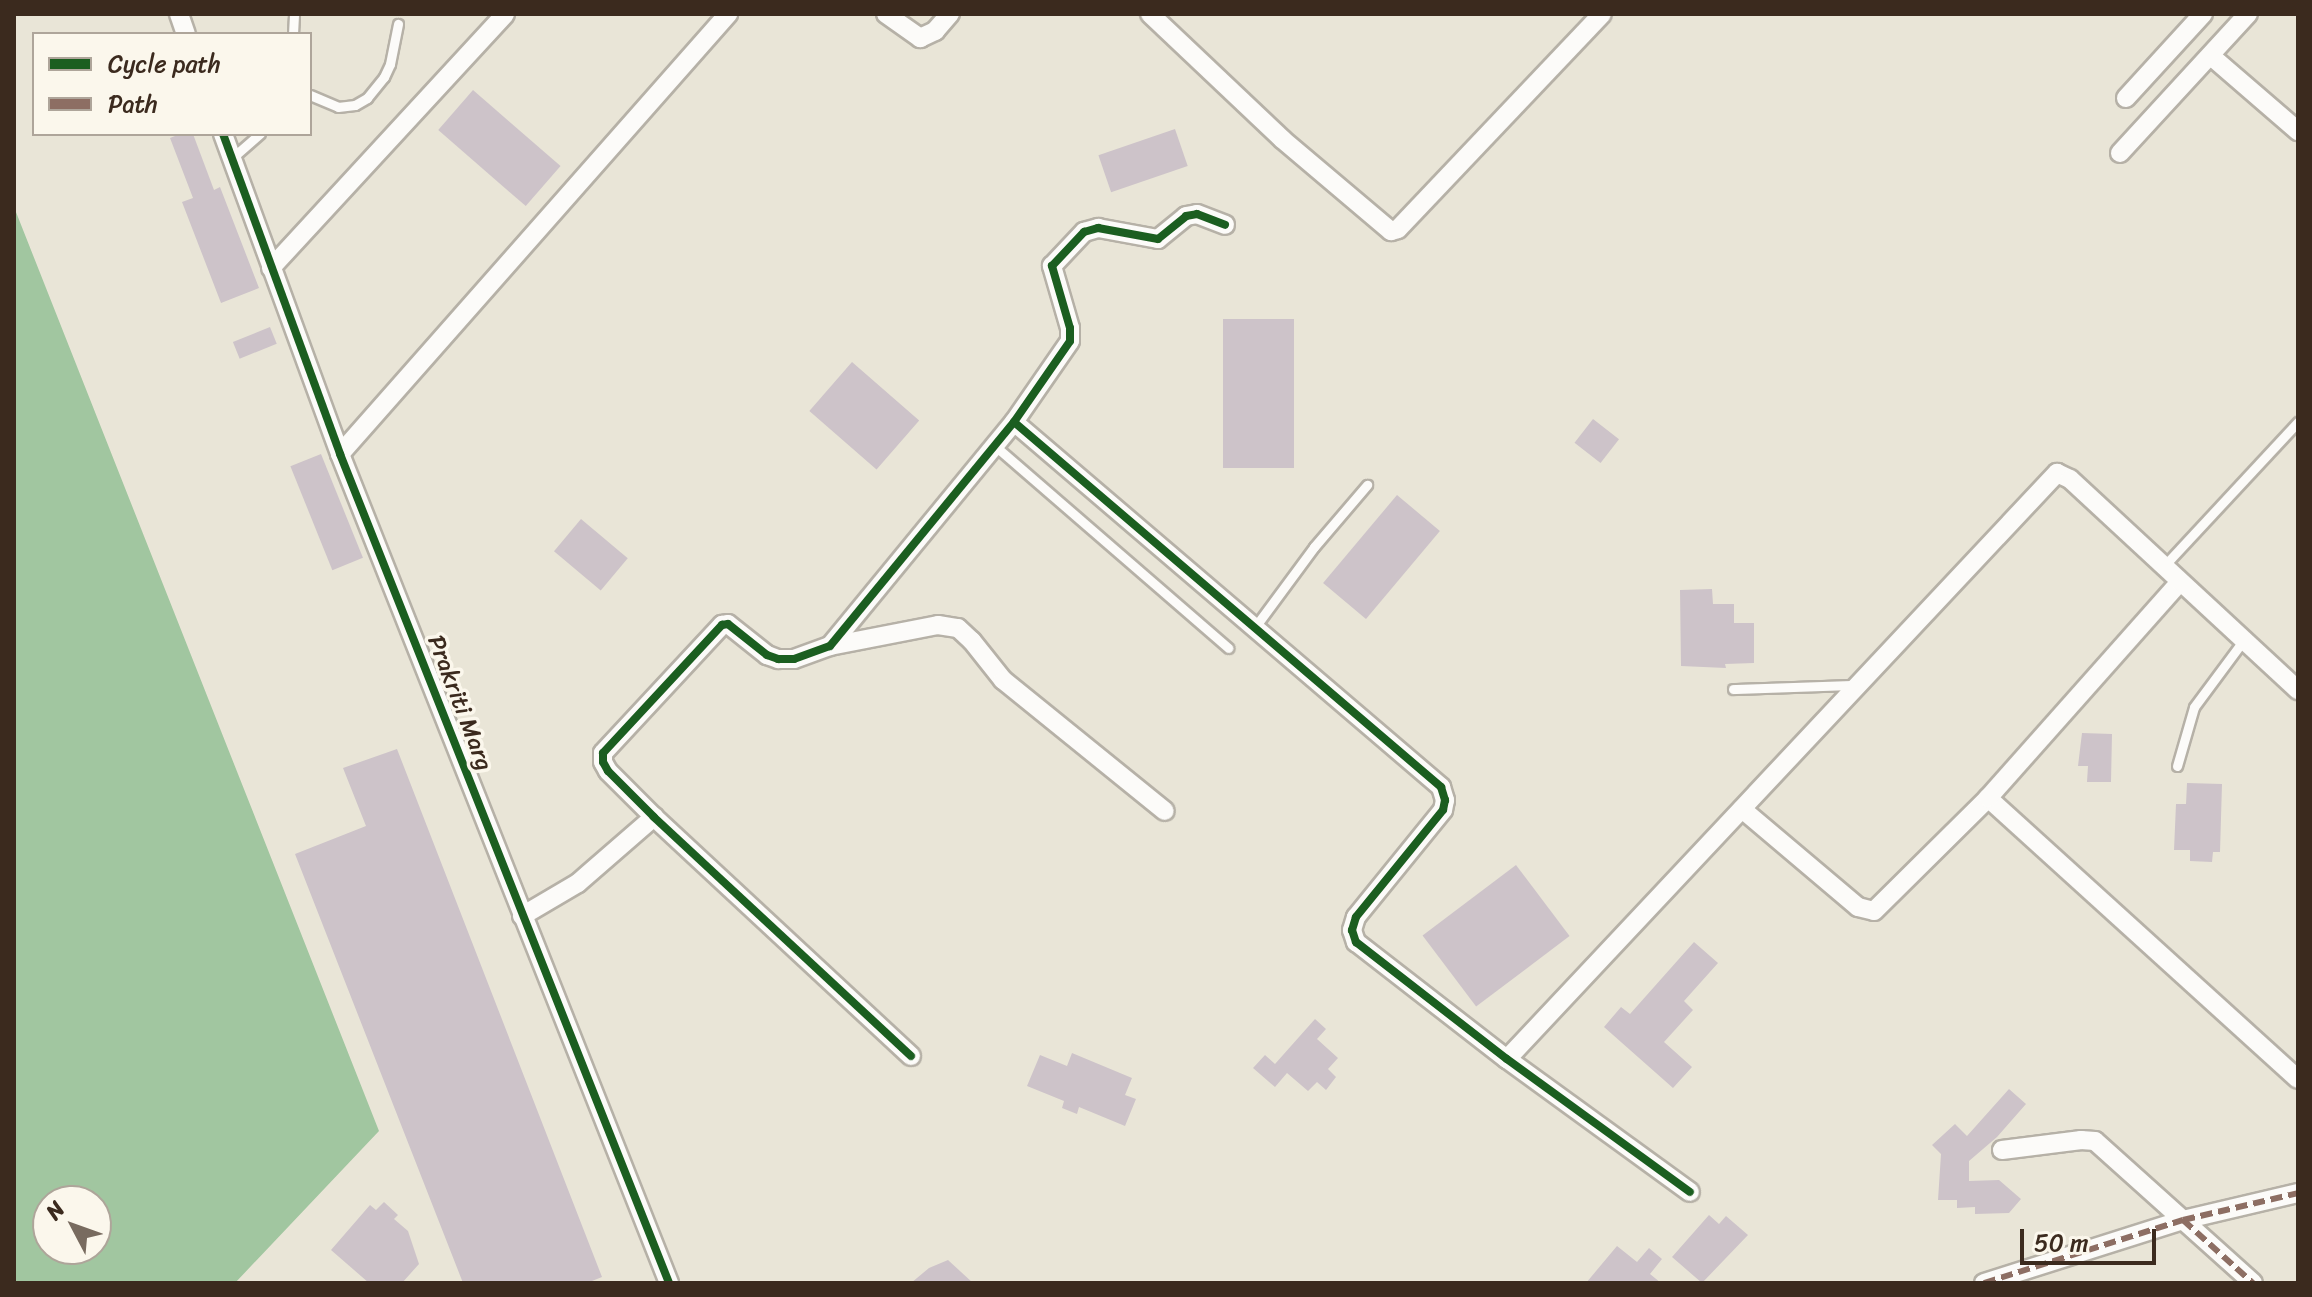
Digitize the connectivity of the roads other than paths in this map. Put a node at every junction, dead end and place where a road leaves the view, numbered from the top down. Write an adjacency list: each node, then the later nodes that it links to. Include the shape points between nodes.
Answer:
1 (505, 14): 21 (street)
2 (728, 14): 25 (street)
3 (886, 14): 4 (street, via 920,38)
4 (950, 14)
5 (1150, 14): 6 (street, via 1282,139 1391,231)
6 (1602, 14)
7 (2203, 14): 11 (street)
8 (2248, 14): 10 (street)
9 (398, 24): 13 (lane, via 390,64 367,98 338,107)
10 (2211, 56): 12 (street); 15 (street)
11 (2159, 62): 12 (street); 14 (street)
12 (2184, 85): 18 (street)
13 (312, 96)
14 (2126, 98)
15 (2298, 131)
16 (224, 136): 19 (street, Prakriti Marg)
17 (258, 136): 19 (lane)
18 (2120, 153)
19 (232, 158): 21 (street, Prakriti Marg)
20 (1225, 225): 22 (street, via 1197,214 1186,216 1158,239 1098,228 1078,237 1052,266 1070,341)
21 (271, 268): 25 (street, Prakriti Marg)
22 (1014, 422): 24 (street); 29 (street)
23 (2298, 422): 27 (lane)
24 (994, 445): 31 (street); 32 (lane)
25 (340, 454): 41 (street, Prakriti Marg)
26 (1367, 485): 29 (lane)
27 (2164, 566): 28 (street); 33 (street, via 2057,473)
28 (2180, 582): 30 (street); 37 (street)
29 (1255, 627): 43 (street, via 1441,787 1445,800 1438,817 1356,917 1352,930 1356,942)
30 (2243, 641): 35 (street); 36 (lane, via 2194,707)
31 (830, 646): 39 (street, via 938,625 958,628 1003,680); 40 (street, via 778,659 722,625 603,753 608,771)
32 (1228, 648)
33 (1857, 685): 34 (lane); 38 (street)
34 (1733, 689)
35 (2298, 690)
36 (2177, 766)
37 (1988, 798): 38 (street, via 1869,912); 44 (street)
38 (1742, 809): 43 (street)
39 (1165, 811)
40 (654, 817): 41 (street, via 578,883); 42 (street)
41 (522, 916): 50 (street, Prakriti Marg)
42 (911, 1056)
43 (1507, 1059): 46 (street)
44 (2298, 1079)
45 (2002, 1150): 48 (street, via 2090,1139)
46 (1690, 1192)
47 (2298, 1193): 48 (street)
48 (2183, 1220): 49 (street); 51 (street)
49 (1994, 1282)
50 (669, 1283)
51 (2253, 1283)

